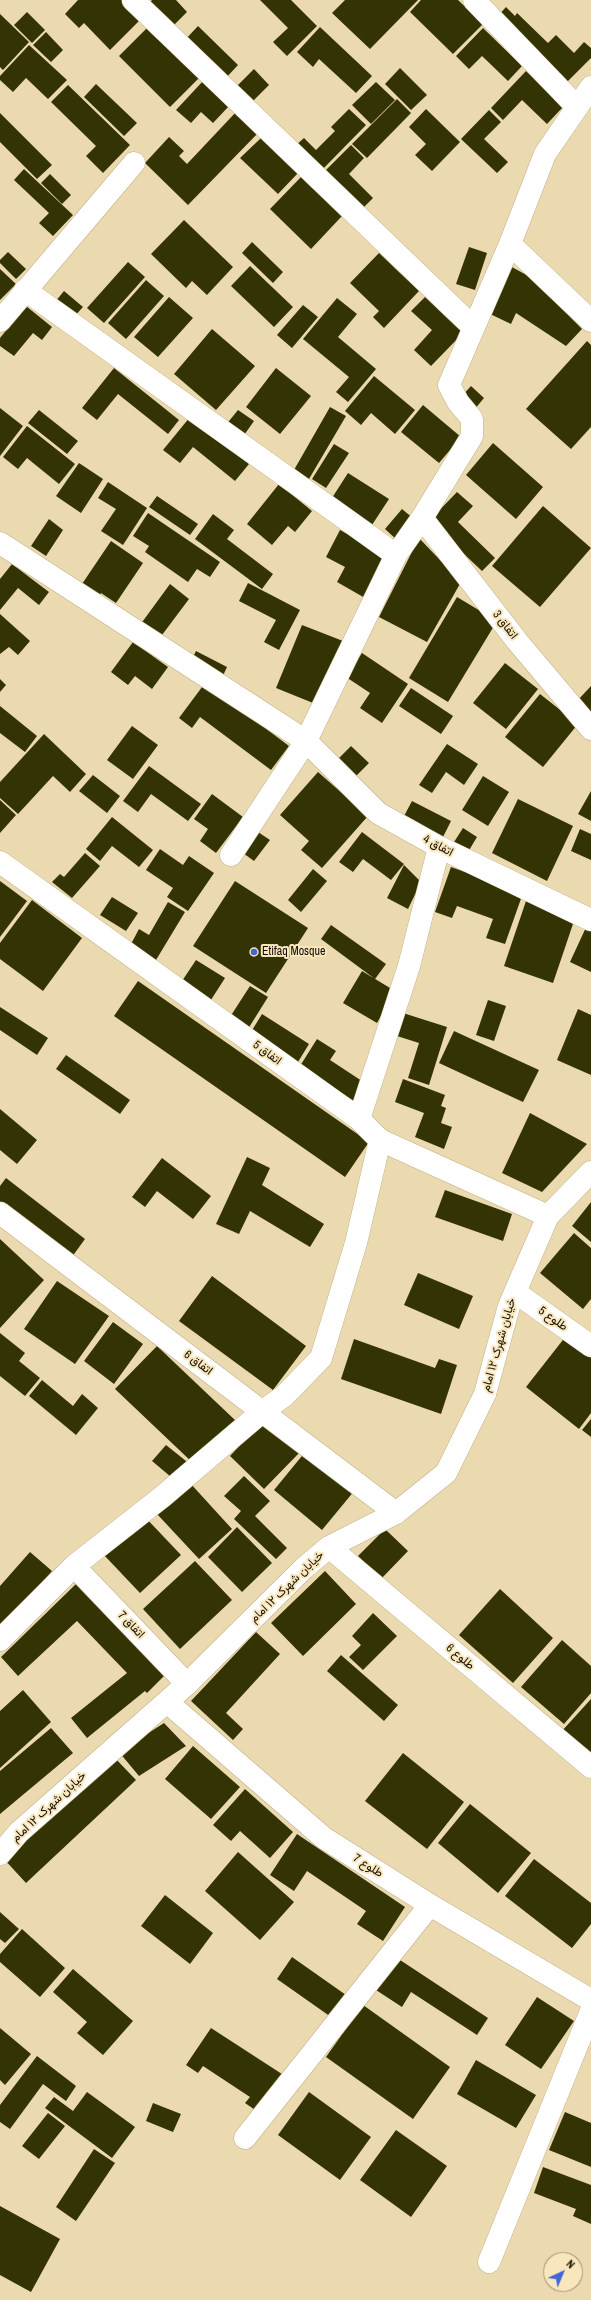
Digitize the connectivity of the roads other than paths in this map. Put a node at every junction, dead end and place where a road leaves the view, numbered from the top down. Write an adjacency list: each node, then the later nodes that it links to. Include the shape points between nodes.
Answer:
1 (133, 0): 10 (street)
2 (474, 0): 4 (street)
3 (591, 87): 4 (street)
4 (577, 107): 6 (street, via 546,154)
5 (134, 164): 7 (street)
6 (510, 244): 9 (street); 10 (street)
7 (25, 290): 8 (street); 13 (street)
8 (0, 321)
9 (591, 321)
10 (473, 327): 11 (street, via 449,385 458,402 472,419 472,436)
11 (422, 518): 13 (street); 14 (street, اتفاق 3, via 517,641)
12 (0, 543): 15 (street, اتفاق 4)
13 (396, 555): 15 (street)
14 (591, 729)
15 (306, 741): 16 (street, اتفاق 4, via 378,813); 17 (street)
16 (439, 847): 19 (street, اتفاق 4); 20 (street, via 409,966)
17 (231, 855)
18 (0, 862): 20 (street, اتفاق 5)
19 (591, 920)
20 (359, 1119): 21 (street, اتفاق 5)
21 (380, 1140): 24 (street, اتفاق 5); 27 (street, via 356,1243 321,1358 284,1396)
22 (591, 1172): 24 (street, خیابان شهرک ۱۲ امام)
23 (0, 1213): 27 (street, اتفاق 6)
24 (548, 1216): 25 (street, خیابان شهرک ۱۲ امام)
25 (515, 1292): 26 (street, طلوع 5); 28 (street, خیابان شهرک ۱۲ امام, via 485,1394 446,1473)
26 (591, 1346)
27 (263, 1411): 28 (street, اتفاق 6); 30 (street, via 162,1497)
28 (396, 1513): 29 (street, خیابان شهرک ۱۲ امام)
29 (329, 1547): 32 (street, خیابان شهرک ۱۲ امام, via 303,1569); 34 (street, طلوع 6)
30 (74, 1566): 31 (street); 32 (street, اتفاق 7)
31 (0, 1640)
32 (187, 1684): 33 (street, خیابان شهرک ۱۲ امام)
33 (167, 1702): 35 (street, خیابان شهرک ۱۲ امام, via 18,1832); 36 (street, طلوع 7, via 324,1838)
34 (591, 1767)
35 (0, 1854)
36 (430, 1905): 37 (street, طلوع 7); 39 (street)
37 (591, 2000)
38 (591, 2011): 40 (street)
39 (245, 2138)
40 (489, 2262)

